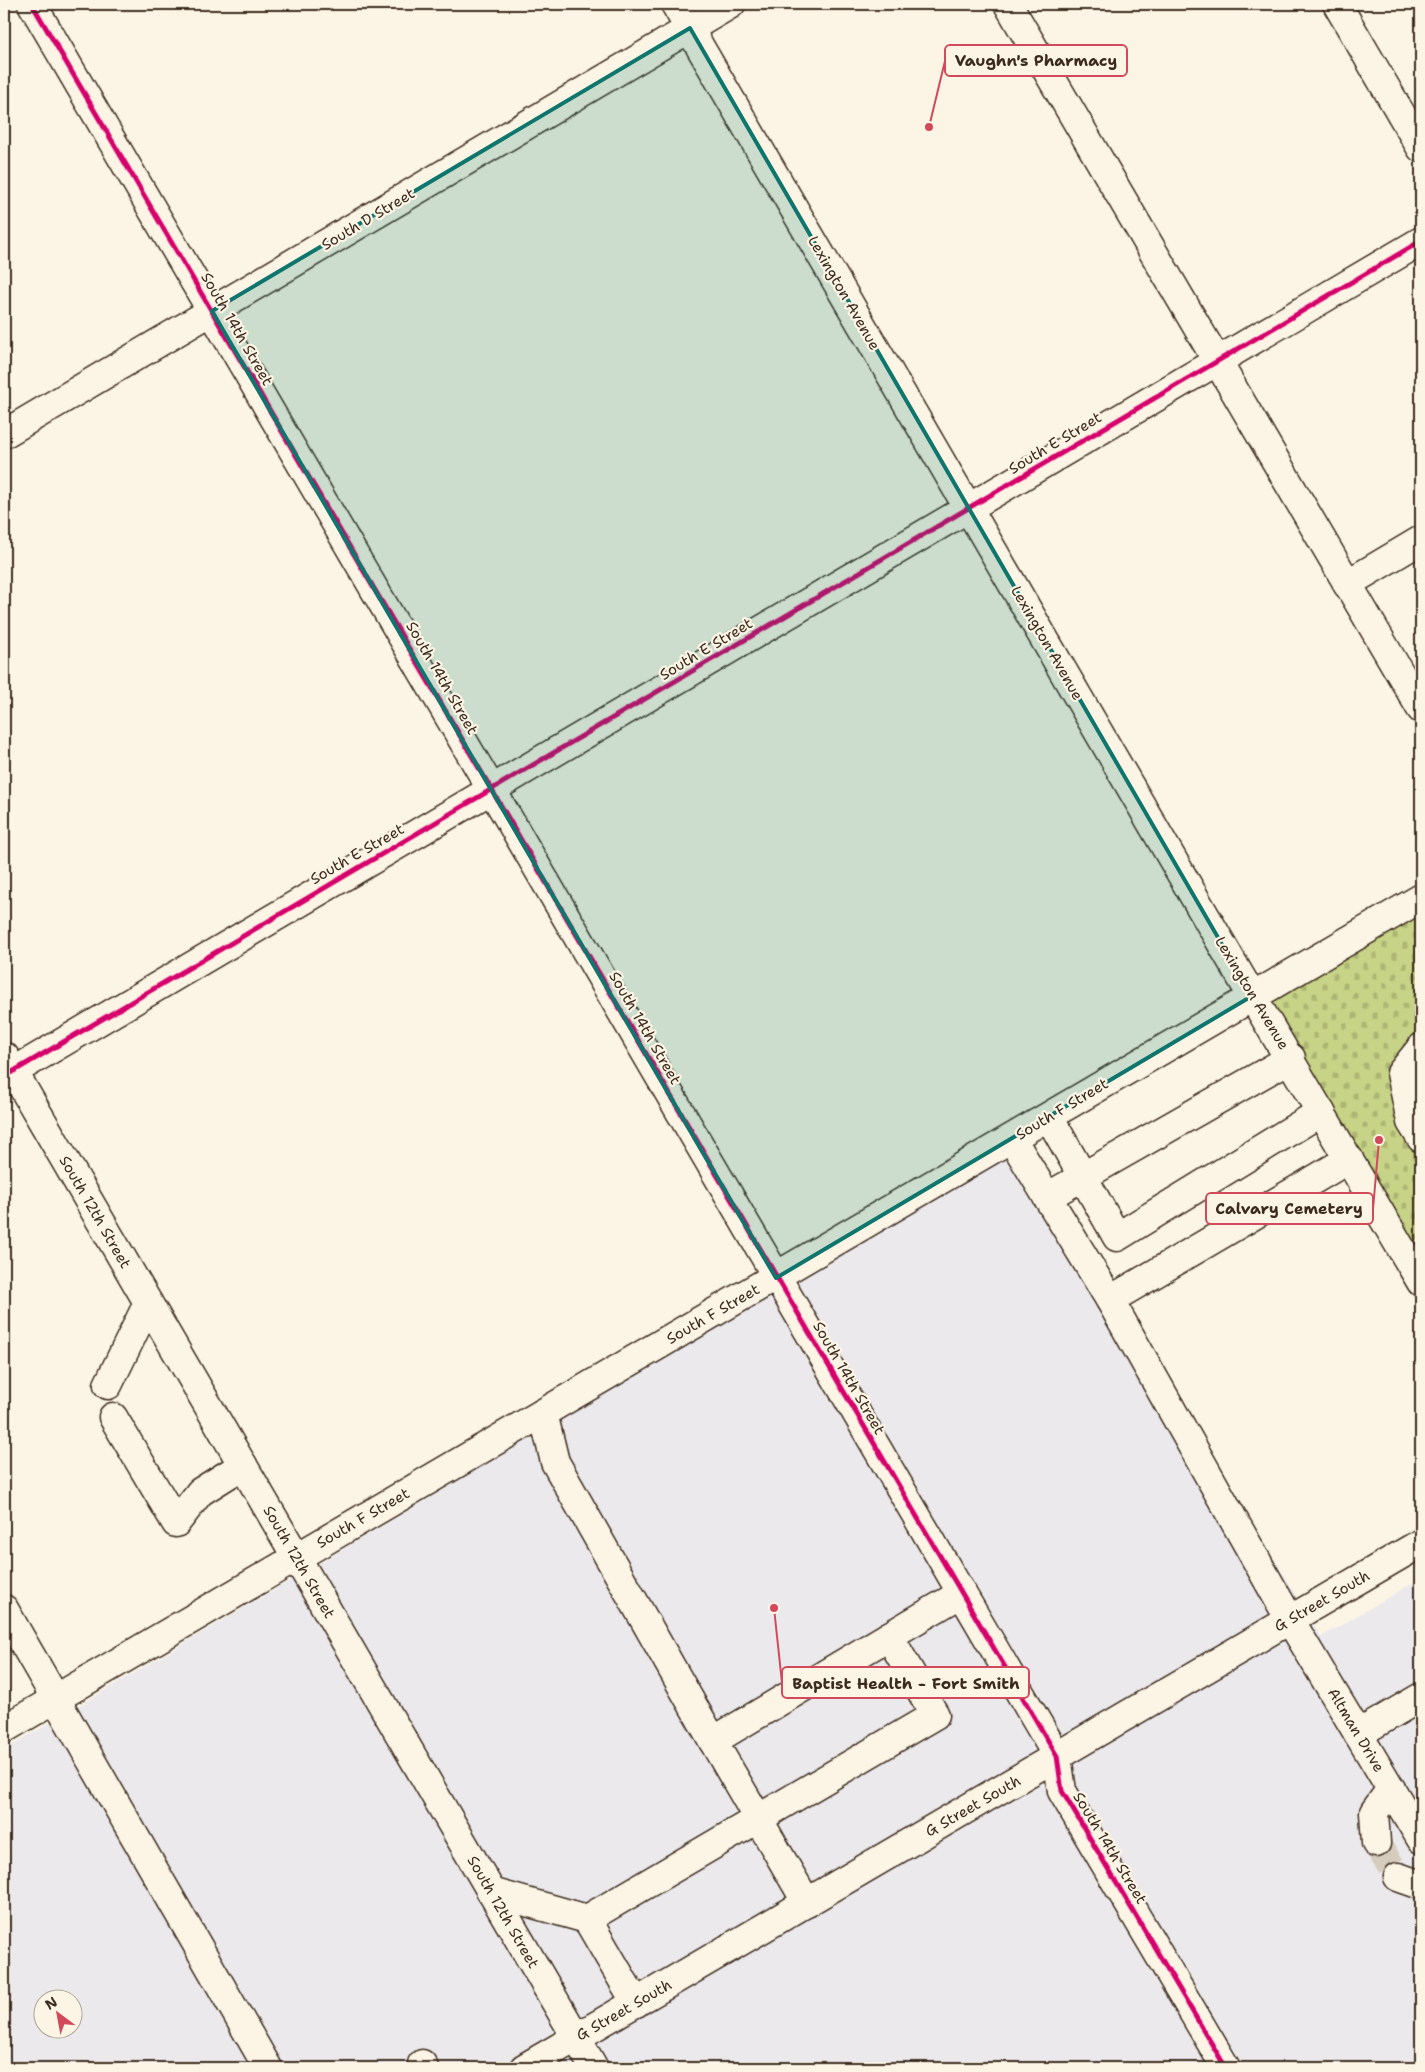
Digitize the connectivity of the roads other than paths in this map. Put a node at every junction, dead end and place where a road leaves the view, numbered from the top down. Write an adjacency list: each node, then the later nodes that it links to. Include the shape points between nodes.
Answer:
1 (32, 4): 9 (street, South 14th Street)
2 (675, 4): 6 (street, Lexington Avenue)
3 (731, 4): 6 (street, South D Street)
4 (1008, 4): 10 (street)
5 (1336, 4): 7 (street)
6 (690, 28): 9 (street, South D Street); 12 (street, Lexington Avenue)
7 (1421, 148)
8 (1421, 242): 10 (street, South E Street)
9 (212, 311): 11 (street, South D Street); 16 (street, South 14th Street)
10 (1217, 362): 12 (street, South E Street); 14 (street)
11 (4, 434)
12 (969, 508): 16 (street, South E Street); 18 (street, Lexington Avenue)
13 (1421, 540): 14 (street)
14 (1347, 584): 15 (street)
15 (1421, 709)
16 (492, 789): 21 (street, South E Street); 29 (street, South 14th Street)
17 (1421, 898): 18 (street, South F Street)
18 (1252, 996): 20 (street, Lexington Avenue); 23 (street, South F Street)
19 (1421, 1048): 24 (street, via 1401,1073 1411,1122)
20 (1290, 1058): 22 (street, Lexington Avenue); 27 (street)
21 (7, 1068): 32 (street, South 12th Street)
22 (1321, 1112): 26 (street, Lexington Avenue); 27 (street, via 1117,1237)
23 (1049, 1117): 25 (street, South F Street); 27 (street)
24 (1421, 1138)
25 (1012, 1139): 28 (street, Altman Drive); 29 (street, South F Street)
26 (1349, 1159): 30 (street, Lexington Avenue); 31 (street)
27 (1084, 1177): 28 (street)
28 (1047, 1197): 31 (street, Altman Drive)
29 (776, 1278): 34 (street, South F Street); 39 (street, South 14th Street)
30 (1421, 1282)
31 (1110, 1300): 41 (street, Altman Drive)
32 (148, 1303): 33 (street); 36 (street, South 12th Street)
33 (108, 1385)
34 (543, 1413): 38 (street, South F Street); 47 (street, via 555,1462)
35 (113, 1416): 36 (street, via 176,1523 200,1492)
36 (243, 1465): 38 (street, South 12th Street)
37 (1421, 1542): 41 (street, G Street South)
38 (297, 1557): 44 (street, South F Street); 53 (street, South 12th Street)
39 (962, 1593): 42 (street); 48 (street, South 14th Street)
40 (4, 1609): 44 (street)
41 (1290, 1620): 46 (street, Altman Drive); 48 (street, G Street South)
42 (889, 1636): 47 (street); 50 (street, via 934,1715)
43 (1421, 1697): 46 (street)
44 (56, 1698): 45 (street, South F Street); 58 (street)
45 (4, 1729)
46 (1358, 1734): 49 (street, Altman Drive)
47 (713, 1740): 50 (street)
48 (1057, 1756): 54 (street, G Street South); 61 (street, South 14th Street, via 1062,1791)
49 (1405, 1799): 51 (street, Altman Drive); 52 (street, via 1374,1812)
50 (758, 1818): 54 (street); 55 (street)
51 (1421, 1839)
52 (1376, 1843)
53 (491, 1892): 55 (street); 57 (street, South 12th Street)
54 (807, 1903): 56 (street, G Street South)
55 (587, 1919): 56 (street)
56 (636, 2003): 57 (street, G Street South)
57 (576, 2038): 59 (street, G Street South); 60 (street, South 12th Street)
58 (268, 2068)
59 (524, 2068)
60 (594, 2068)
61 (1226, 2068)

